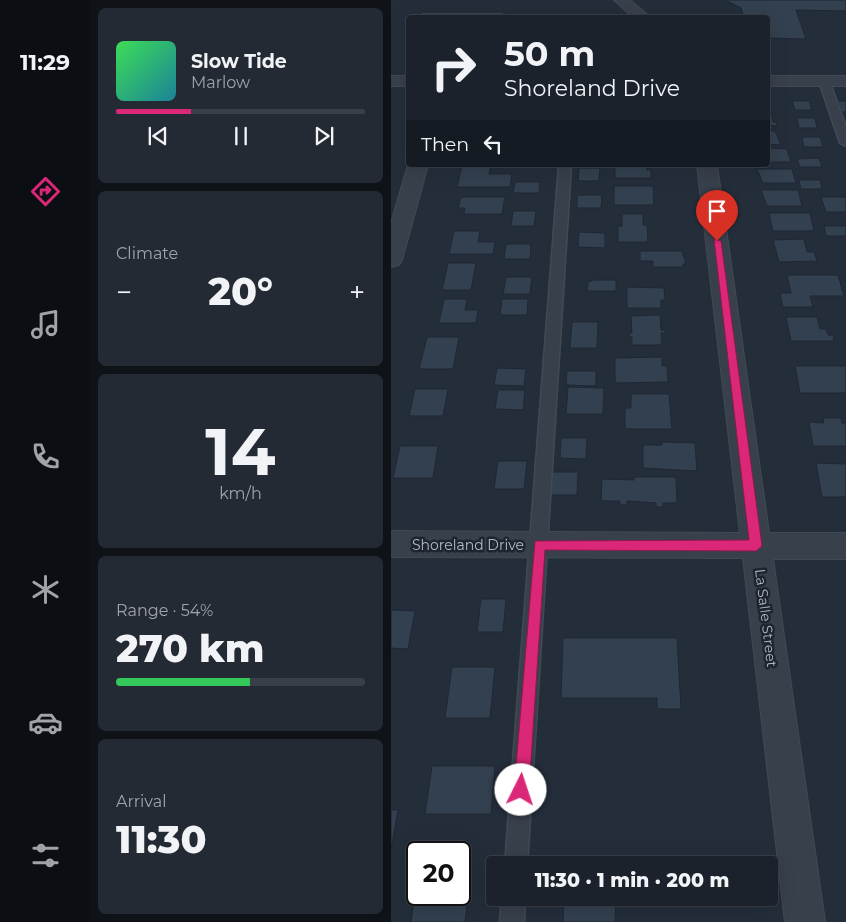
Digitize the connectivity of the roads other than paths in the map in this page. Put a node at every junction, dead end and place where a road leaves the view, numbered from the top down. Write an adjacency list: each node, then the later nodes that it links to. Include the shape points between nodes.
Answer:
1 (621, 0): 2 (street)
2 (640, 15)
3 (391, 81): 4 (street)
4 (406, 81)
5 (770, 81): 6 (street)
6 (824, 81): 7 (street); 8 (lane)
7 (846, 81)
8 (846, 143)
9 (417, 167): 12 (street)
10 (565, 167): 14 (lane)
11 (707, 167): 15 (street, La Salle Street)
12 (391, 260)
13 (391, 544): 14 (street, Shoreland Drive)
14 (539, 545): 15 (street, Shoreland Drive); 17 (lane)
15 (756, 546): 16 (street, Shoreland Drive); 20 (street, La Salle Street)
16 (846, 546)
17 (517, 856)
18 (513, 906): 19 (lane)
19 (512, 922)
20 (805, 922)

